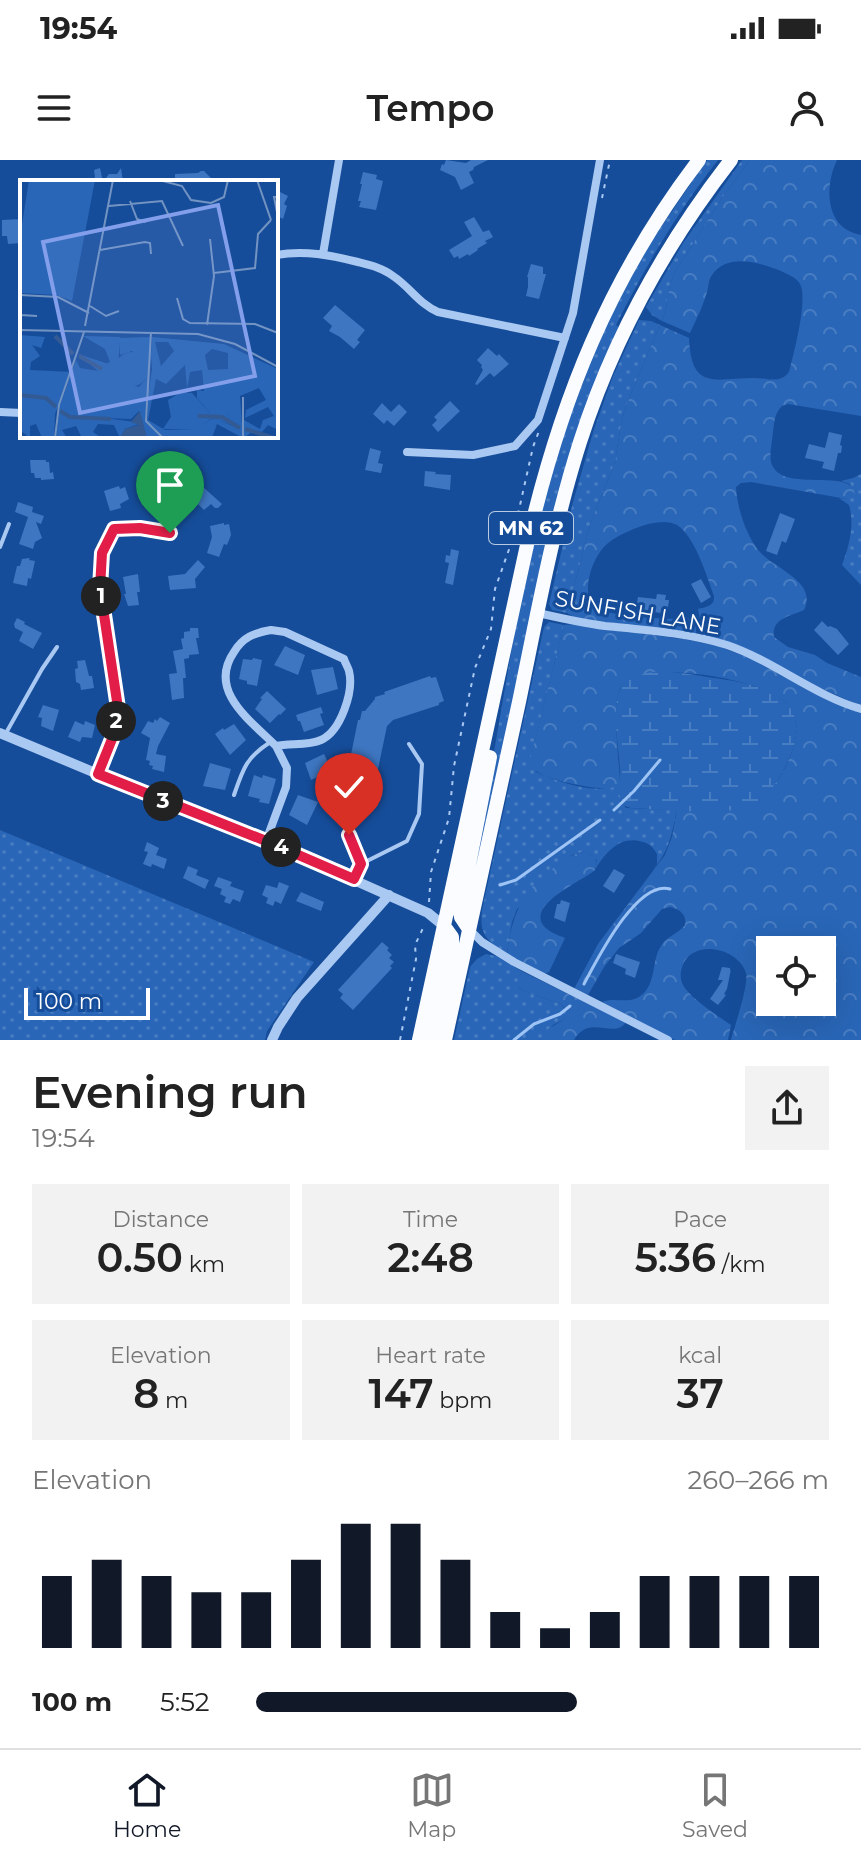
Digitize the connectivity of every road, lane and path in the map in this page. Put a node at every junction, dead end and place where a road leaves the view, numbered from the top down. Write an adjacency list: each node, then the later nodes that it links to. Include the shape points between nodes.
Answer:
1 (339, 160): 7 (street)
2 (600, 160): 9 (street)
3 (610, 160): 6 (path)
4 (699, 160): 18 (highway, MN 62, via 638,251 582,363 543,482)
5 (731, 160): 17 (highway, MN 62, via 662,259 609,364 574,463)
6 (602, 203)
7 (323, 254): 8 (street); 9 (street, via 389,273 438,312)
8 (278, 255)
9 (565, 338): 13 (street, via 538,420 515,446 473,455)
10 (0, 412): 11 (street)
11 (20, 413)
12 (543, 420): 31 (path, via 495,589 491,629 475,668)
13 (407, 452)
14 (9, 524): 16 (lane)
15 (170, 533): 24 (street, via 114,529 102,553 100,588 118,708)
16 (0, 547)
17 (538, 613): 20 (street, SUNFISH LANE, via 725,645); 34 (highway, MN 62)
18 (506, 642): 33 (highway, MN 62); 34 (highway, via 499,708 460,911)
19 (57, 647): 21 (lane)
20 (861, 709)
21 (2, 734): 24 (street)
22 (274, 744): 22 (street, via 322,740 342,718 350,683 344,659 271,630 241,641 231,656 226,687 234,704); 25 (lane, via 257,750 245,763); 27 (street, via 287,768 286,787)
23 (409, 744): 28 (lane, via 422,764 419,814 407,841)
24 (98, 774): 27 (street)
25 (234, 795)
26 (354, 802): 28 (lane, via 349,835)
27 (266, 841): 29 (street)
28 (361, 864): 29 (lane)
29 (354, 879): 30 (street)
30 (389, 895): 33 (street); 35 (street, via 297,998)
31 (430, 896)
32 (424, 924): 36 (path, via 415,945)
33 (444, 926): 37 (highway, MN 62); 38 (highway, via 452,945)
34 (469, 929): 39 (highway, MN 62); 40 (street, via 514,962)
35 (272, 1040)
36 (400, 1040)
37 (419, 1040)
38 (433, 1040)
39 (445, 1040)
40 (668, 1040)

